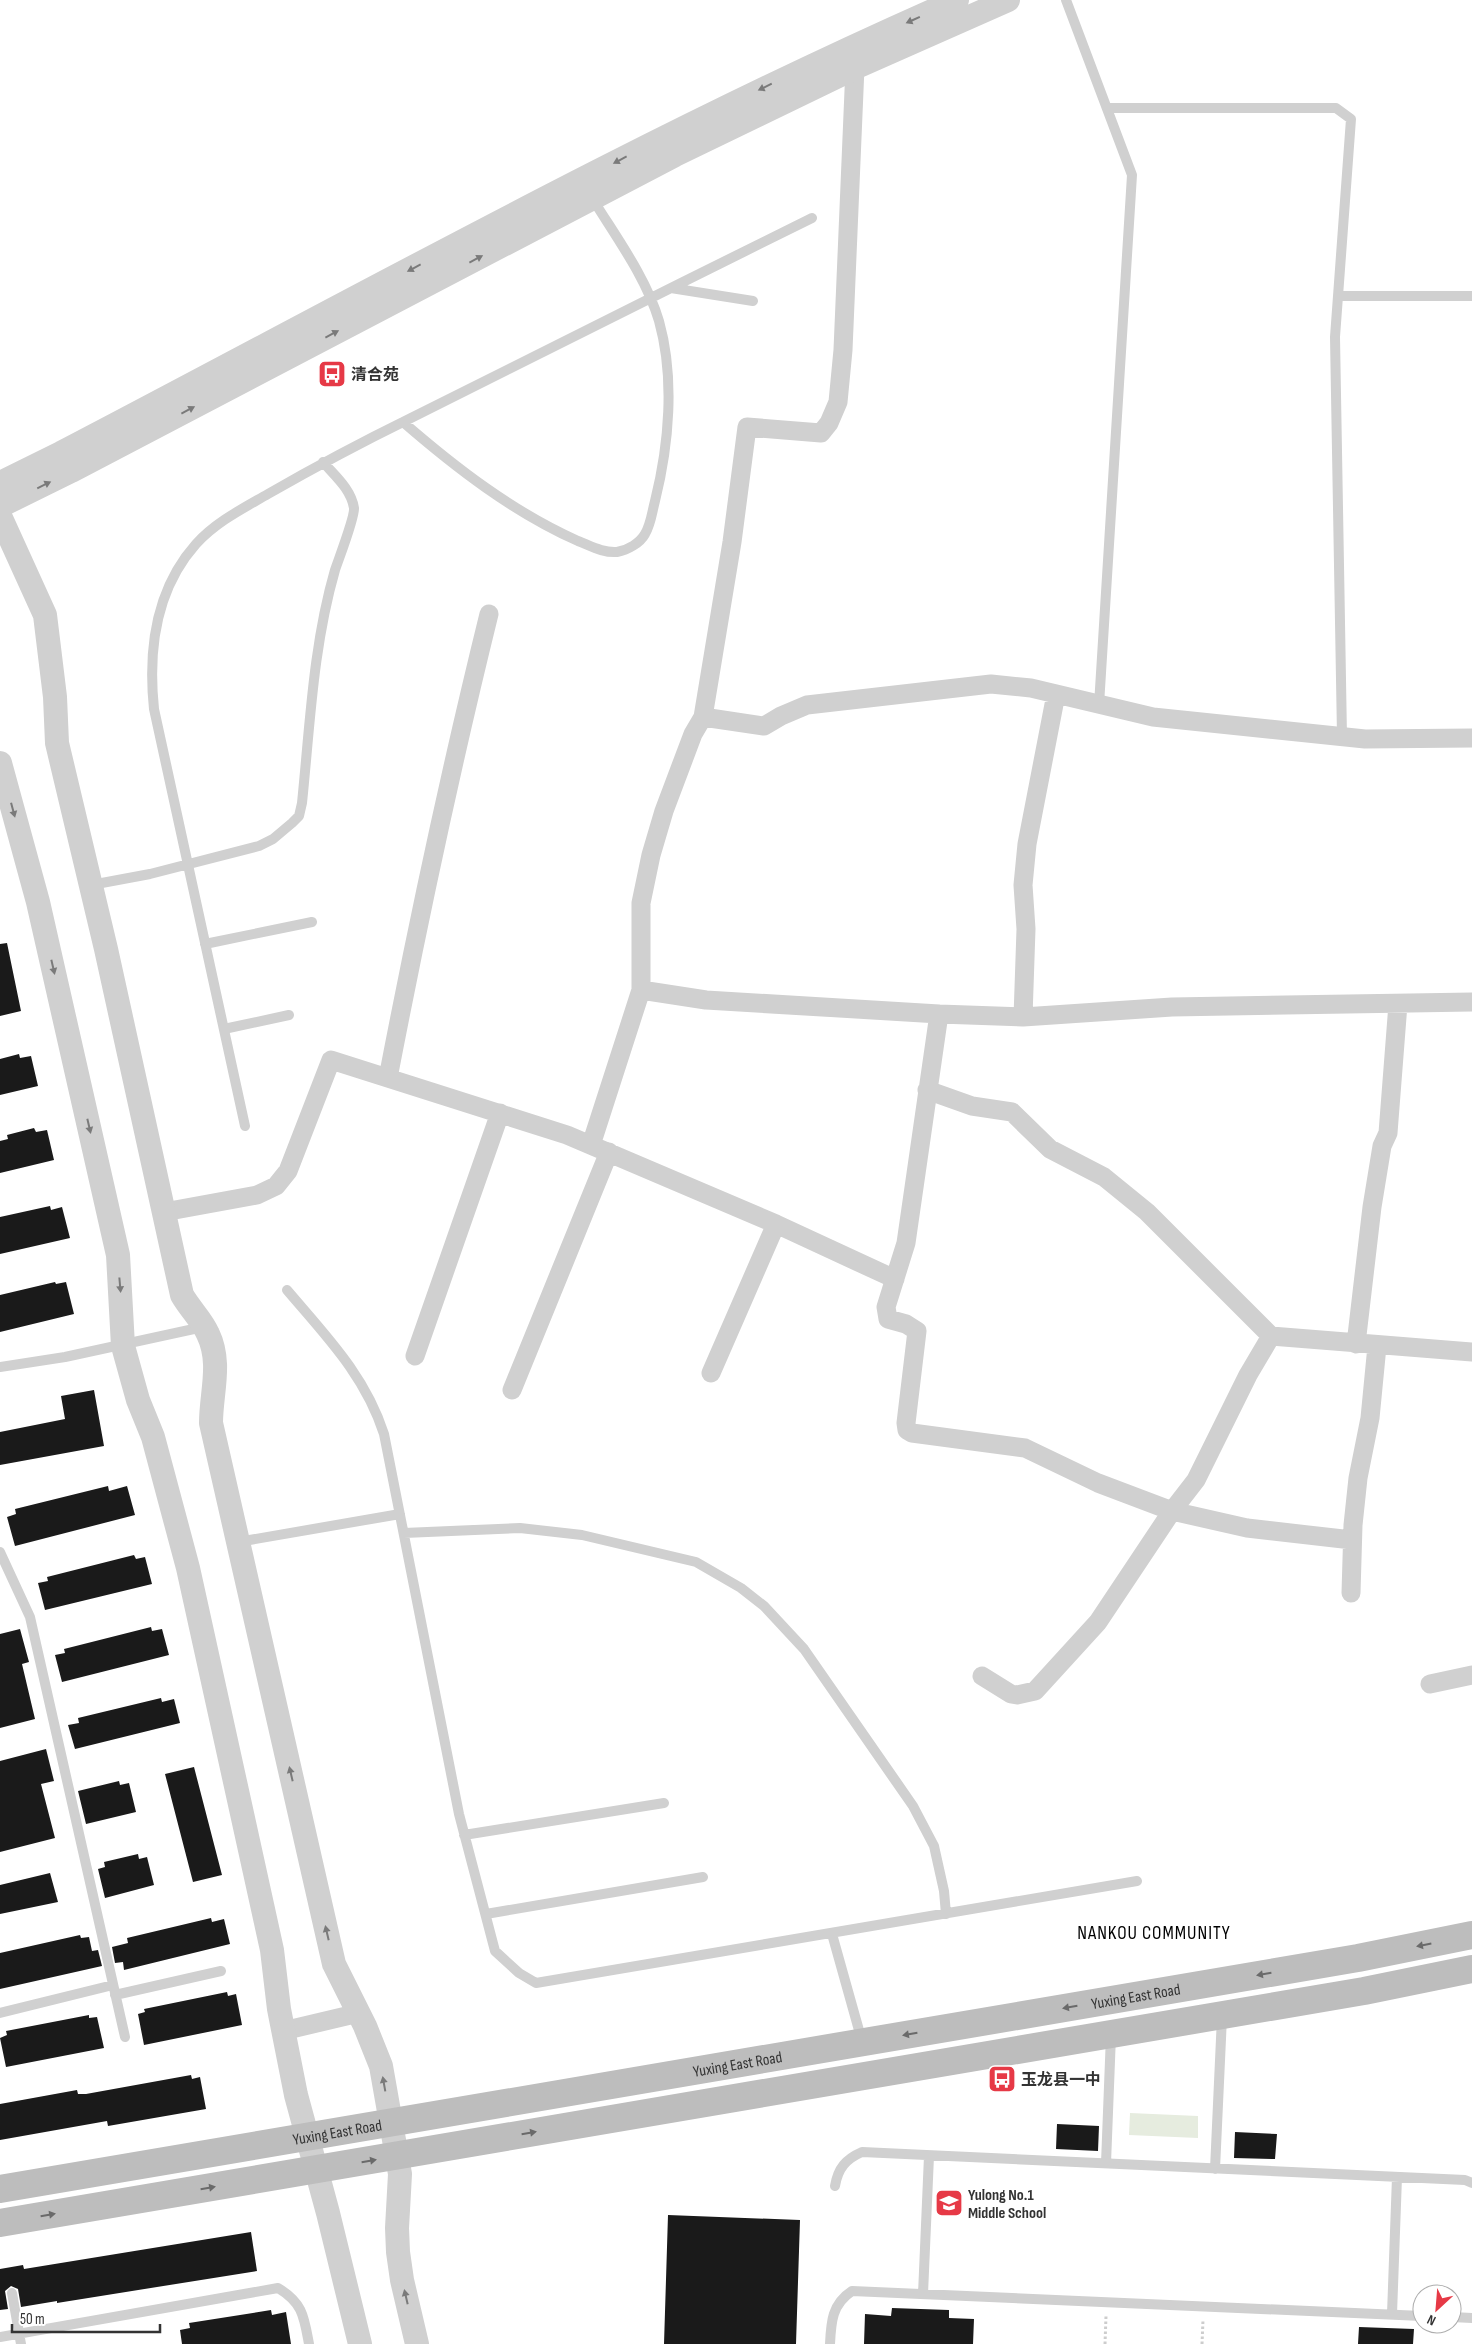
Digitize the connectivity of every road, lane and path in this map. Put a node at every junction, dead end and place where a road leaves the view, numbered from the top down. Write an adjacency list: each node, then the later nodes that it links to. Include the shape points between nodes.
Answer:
1 (957, 0): 15 (street, one-way to 15, via 665,136)
2 (1008, 0): 4 (street)
3 (1066, 0): 5 (lane)
4 (855, 68): 6 (street); 21 (street, via 844,350 838,402 830,423 821,433 747,427)
5 (1107, 108): 9 (lane, via 1336,108 1351,119); 20 (lane, via 1132,175)
6 (592, 198): 11 (lane); 16 (street, one-way to 6)
7 (812, 218): 8 (lane)
8 (671, 288): 11 (lane); 12 (lane)
9 (1338, 296): 10 (lane); 22 (lane, via 1335,337)
10 (1472, 296)
11 (651, 298): 13 (lane); 13 (lane, via 665,354 668,397 665,451 649,526 629,548 619,552 599,550 542,523 465,472)
12 (754, 301)
13 (403, 422): 14 (lane)
14 (322, 462): 25 (lane, via 208,532 185,558 165,594 154,641 152,687 158,731); 25 (lane, via 351,494 355,511 335,571 318,645 299,816 260,846)
15 (0, 483)
16 (0, 506)
17 (0, 516): 26 (street, via 45,615 55,696 56,743)
18 (489, 614): 36 (street, via 455,750)
19 (1056, 694): 20 (street); 21 (street, via 991,684 807,705 764,726); 34 (street, via 1027,844 1023,885 1026,929)
20 (1099, 705): 22 (street, via 1153,717)
21 (703, 717): 29 (street, via 692,734 651,855 641,903)
22 (1342, 736): 23 (street)
23 (1472, 738)
24 (0, 763): 48 (street, one-way to 48, via 38,902 118,1256)
25 (188, 865): 26 (lane); 28 (lane)
26 (91, 885): 42 (street)
27 (312, 922): 28 (lane)
28 (205, 944): 35 (lane)
29 (641, 990): 32 (street, via 706,1000); 40 (street)
30 (1472, 1002): 31 (street)
31 (1398, 1004): 34 (street, via 1172,1007); 49 (street, via 1388,1133 1382,1146 1372,1207)
32 (939, 1014): 34 (street); 37 (street)
33 (290, 1015): 35 (lane)
34 (1023, 1017)
35 (224, 1029): 39 (lane)
36 (388, 1078): 38 (street); 42 (street, via 331,1060 288,1171 276,1186 257,1195)
37 (927, 1090): 44 (street, via 906,1243); 47 (street, via 972,1106 1012,1112 1050,1149 1104,1177 1147,1212)
38 (500, 1113): 40 (street); 52 (street)
39 (245, 1126)
40 (591, 1145): 41 (street)
41 (609, 1152): 43 (street); 55 (street)
42 (164, 1212): 46 (street, via 182,1295)
43 (776, 1224): 44 (street); 54 (street)
44 (895, 1279): 56 (street, via 886,1307 888,1319 917,1331 907,1430 1025,1448 1098,1483)
45 (288, 1290): 57 (lane, via 350,1364 372,1400 384,1434)
46 (204, 1326): 48 (lane); 60 (street, via 214,1348 216,1362 211,1423)
47 (1271, 1336): 49 (street); 56 (street, via 1196,1480)
48 (124, 1344): 53 (lane); 80 (street, via 188,1568 272,1950)
49 (1356, 1344): 50 (street)
50 (1377, 1346): 51 (street); 59 (street)
51 (1472, 1352)
52 (415, 1356)
53 (0, 1367)
54 (711, 1373)
55 (512, 1390)
56 (1172, 1511): 59 (street, via 1247,1528); 64 (street, via 1098,1622 1035,1691 1010,1694)
57 (400, 1514): 58 (lane); 60 (lane)
58 (404, 1533): 67 (lane); 71 (lane, via 520,1528 582,1535 696,1562 741,1588 785,1627 804,1649 913,1806 934,1846)
59 (1352, 1540): 62 (street)
60 (238, 1542): 78 (street, one-way to 60, via 334,1964)
61 (0, 1552): 76 (lane, via 30,1617)
62 (1351, 1592)
63 (1472, 1675): 65 (street)
64 (982, 1676)
65 (1430, 1684)
66 (664, 1803): 67 (lane)
67 (464, 1835): 70 (lane)
68 (703, 1877): 70 (lane)
69 (1137, 1881): 71 (lane)
70 (486, 1914): 72 (lane, via 495,1951 519,1973 536,1983)
71 (946, 1914): 72 (lane)
72 (832, 1934): 83 (lane)
73 (1472, 1935): 83 (main road, Yuxing East Road, one-way to 83, via 1348,1960)
74 (1472, 1970): 79 (main road, Yuxing East Road)
75 (221, 1971): 76 (lane)
76 (114, 1990): 77 (lane); 82 (lane)
77 (0, 2013)
78 (359, 2014): 80 (street); 84 (street, one-way to 78, via 381,2066)
79 (1222, 2015): 81 (main road, Yuxing East Road); 89 (lane)
80 (284, 2031): 85 (street)
81 (1111, 2034): 86 (main road, Yuxing East Road, one-way to 81); 88 (lane)
82 (125, 2037)
83 (862, 2042): 84 (main road, Yuxing East Road)
84 (391, 2122): 85 (main road, Yuxing East Road); 86 (street)
85 (307, 2137): 90 (street); 94 (main road, Yuxing East Road)
86 (397, 2156): 90 (main road, Yuxing East Road, one-way to 86); 104 (street, one-way to 86, via 398,2252 400,2174)
87 (929, 2156): 88 (lane); 93 (lane, via 862,2152 845,2162); 97 (lane)
88 (1106, 2164): 89 (lane)
89 (1215, 2169): 91 (lane)
90 (316, 2170): 95 (main road, Yuxing East Road, one-way to 90); 103 (street)
91 (1397, 2177): 92 (lane); 98 (lane)
92 (1472, 2183)
93 (835, 2186)
94 (0, 2188)
95 (0, 2223)
96 (12, 2293): 101 (lane)
97 (924, 2294): 98 (lane); 105 (lane, via 852,2291 839,2301 834,2310)
98 (1392, 2314): 99 (lane)
99 (1412, 2315)
100 (0, 2337): 101 (lane)
101 (20, 2339): 102 (lane, via 278,2288 300,2308)
102 (309, 2344)
103 (360, 2344)
104 (417, 2344)
105 (830, 2344)

